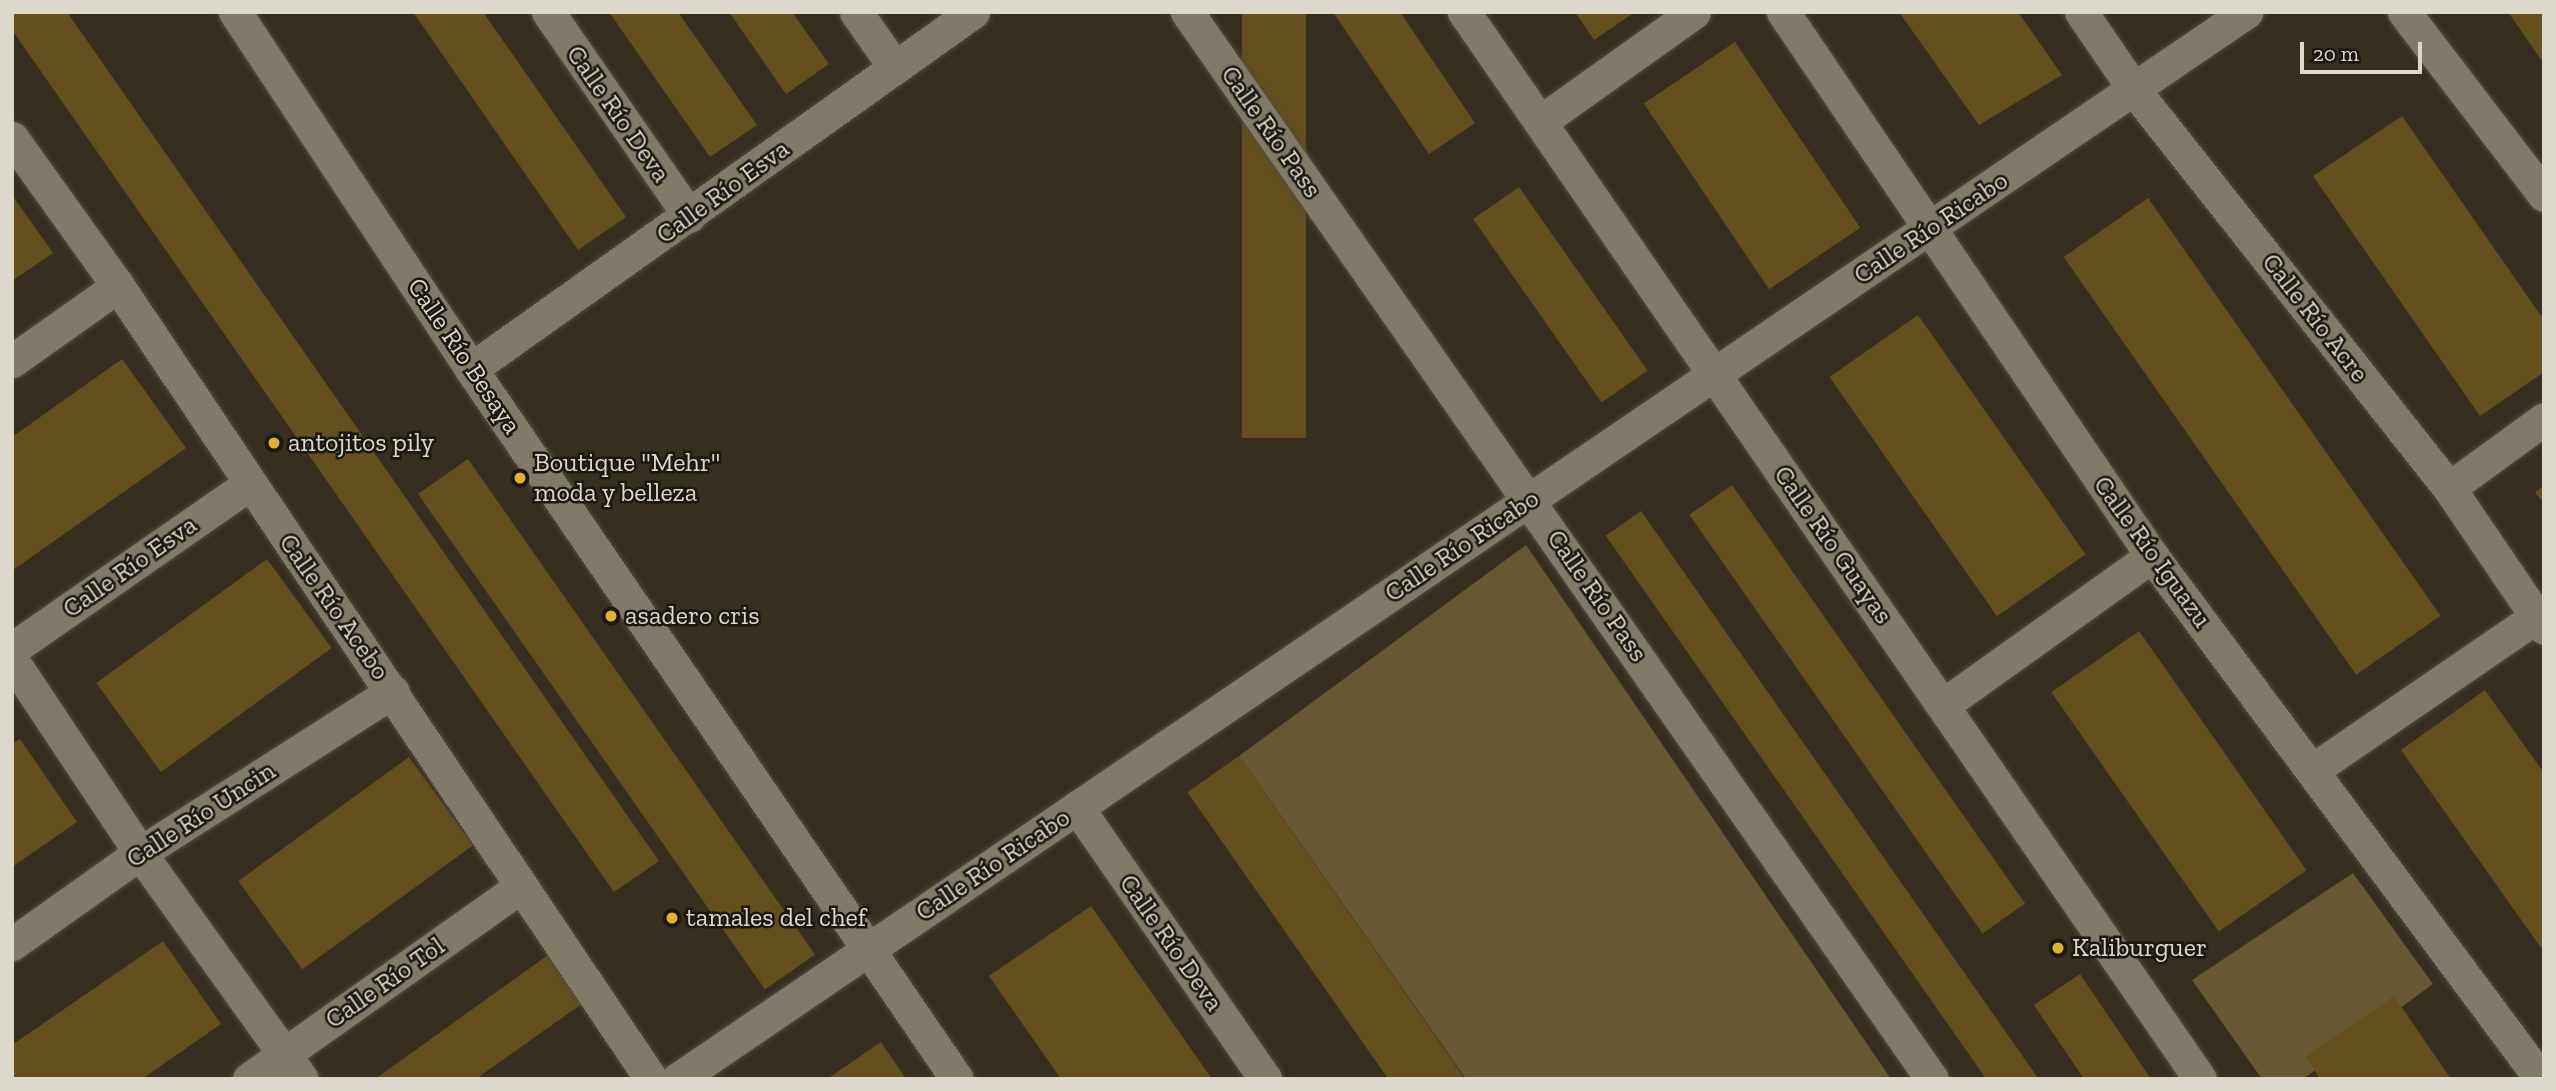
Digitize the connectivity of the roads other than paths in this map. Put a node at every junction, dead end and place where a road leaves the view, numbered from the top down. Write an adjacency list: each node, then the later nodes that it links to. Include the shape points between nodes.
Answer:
1 (235, 12): 21 (street, Calle Río Besaya)
2 (548, 12): 17 (street, Calle Río Deva)
3 (856, 12): 12 (street)
4 (973, 12): 12 (street, Calle Río Esva)
5 (1187, 12): 26 (street, Calle Río Pass)
6 (1464, 12): 14 (street, Calle Río Guayas)
7 (1694, 12): 14 (street)
8 (1783, 12): 18 (street, Calle Río Iguazu)
9 (2081, 12): 13 (street, Calle Río Acre)
10 (2246, 12): 13 (street, Calle Río Ricabo)
11 (2404, 12): 16 (street)
12 (895, 68): 17 (street, Calle Río Esva)
13 (2135, 91): 18 (street, Calle Río Ricabo); 25 (street, Calle Río Acre)
14 (1540, 122): 22 (street, Calle Río Guayas)
15 (12, 138): 19 (street, Calle Río Acebo)
16 (2544, 195)
17 (689, 216): 21 (street, Calle Río Esva)
18 (1929, 229): 22 (street, Calle Río Ricabo); 27 (street, Calle Río Iguazu)
19 (118, 286): 20 (street); 24 (street, Calle Río Acebo)
20 (12, 361)
21 (471, 369): 38 (street, Calle Río Besaya)
22 (1716, 374): 26 (street, Calle Río Ricabo); 32 (street, Calle Río Guayas)
23 (2544, 419): 25 (street)
24 (248, 485): 29 (street, Calle Río Esva); 31 (street, Calle Río Acebo)
25 (2449, 488): 28 (street, Calle Río Acre)
26 (1531, 500): 34 (street, Calle Río Ricabo); 45 (street, Calle Río Pass)
27 (2152, 556): 32 (street); 33 (street, Calle Río Iguazu)
28 (2540, 623): 33 (street)
29 (12, 649)
30 (12, 660): 35 (street)
31 (393, 691): 35 (street, Calle Río Uncin); 36 (street, Calle Río Acebo)
32 (1943, 705): 46 (street, Calle Río Guayas)
33 (2314, 769): 47 (street, Calle Río Iguazu)
34 (1077, 807): 38 (street, Calle Río Ricabo); 44 (street, Calle Río Deva)
35 (140, 853): 37 (street, Calle Río Uncin); 39 (street)
36 (520, 887): 39 (street, Calle Río Tol); 41 (street, Calle Río Acebo)
37 (12, 944)
38 (869, 950): 42 (street, Calle Río Ricabo); 43 (street, Calle Río Besaya)
39 (293, 1066): 40 (street, Calle Río Tol)
40 (249, 1079)
41 (651, 1079)
42 (678, 1079)
43 (957, 1079)
44 (1265, 1079)
45 (1932, 1079)
46 (2200, 1079)
47 (2541, 1079)

